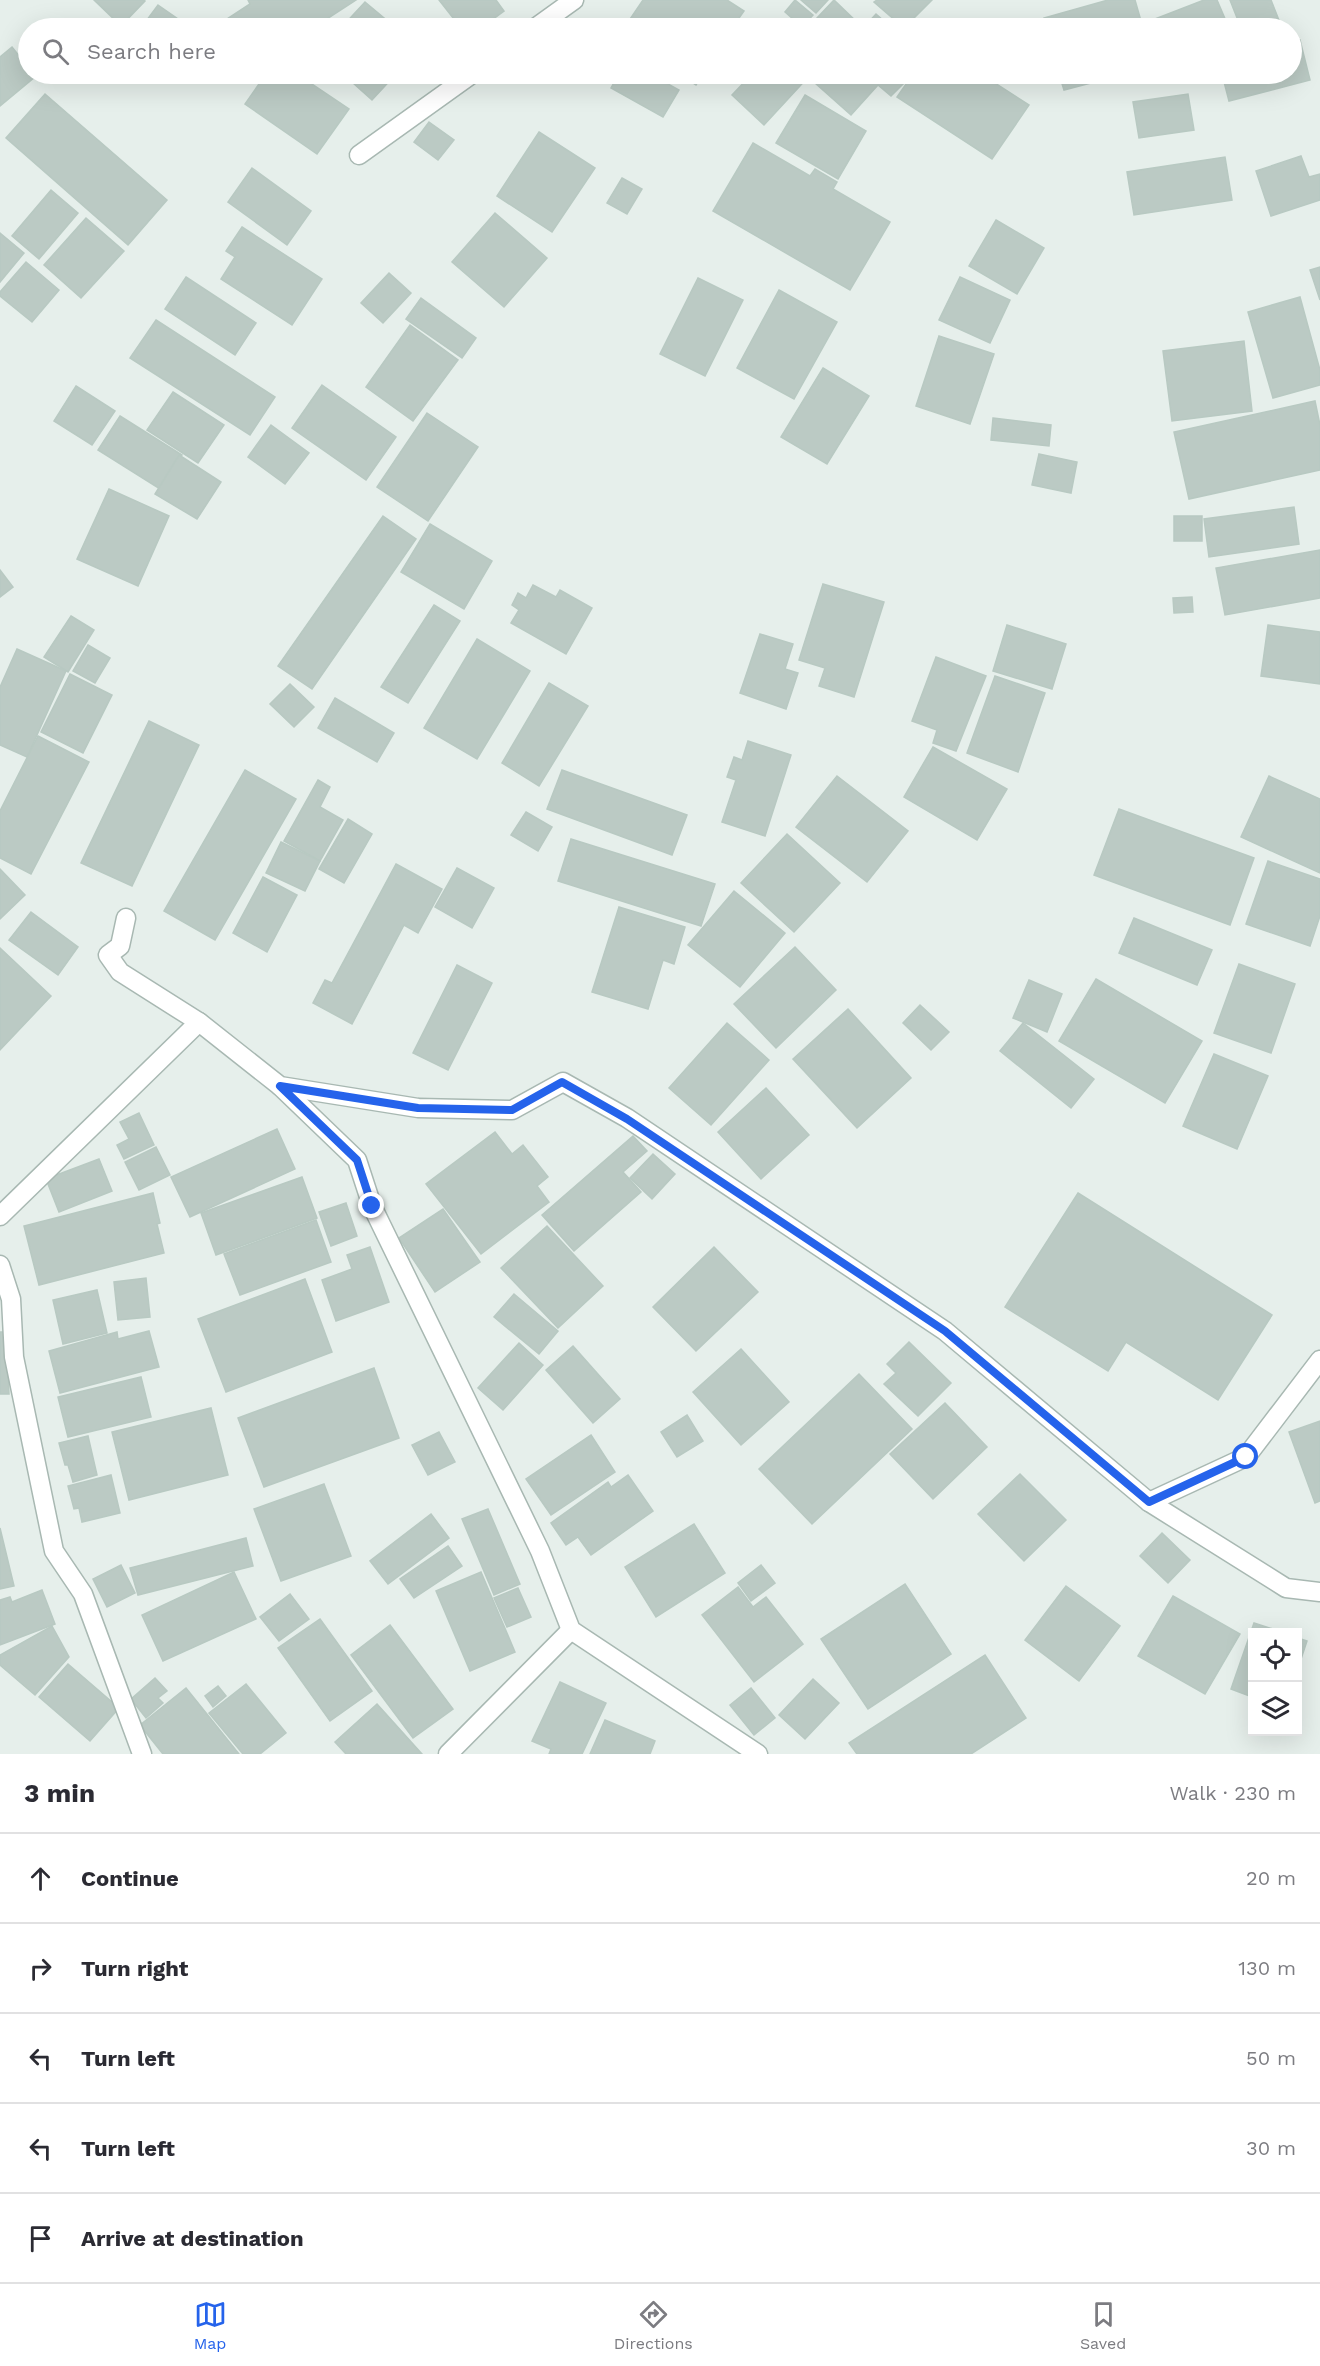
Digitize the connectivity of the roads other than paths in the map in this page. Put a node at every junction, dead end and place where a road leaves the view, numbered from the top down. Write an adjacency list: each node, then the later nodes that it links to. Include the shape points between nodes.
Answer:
1 (574, 0): 2 (street)
2 (549, 18)
3 (458, 84): 4 (street)
4 (359, 155)
5 (126, 918): 6 (street, via 120,946 108,955 114,964 120,972)
6 (199, 1022): 7 (street); 8 (street)
7 (280, 1086): 11 (street, via 418,1108 512,1110 562,1082 627,1119 945,1331); 13 (street, via 357,1160 372,1206 540,1551)
8 (0, 1216)
9 (0, 1265): 14 (street, via 11,1299 14,1357 54,1551 83,1594)
10 (1320, 1360): 11 (street, via 1246,1457)
11 (1149, 1502): 12 (street, via 1286,1588)
12 (1320, 1592)
13 (571, 1630): 15 (street); 16 (street)
14 (142, 1754)
15 (448, 1754)
16 (758, 1754)

